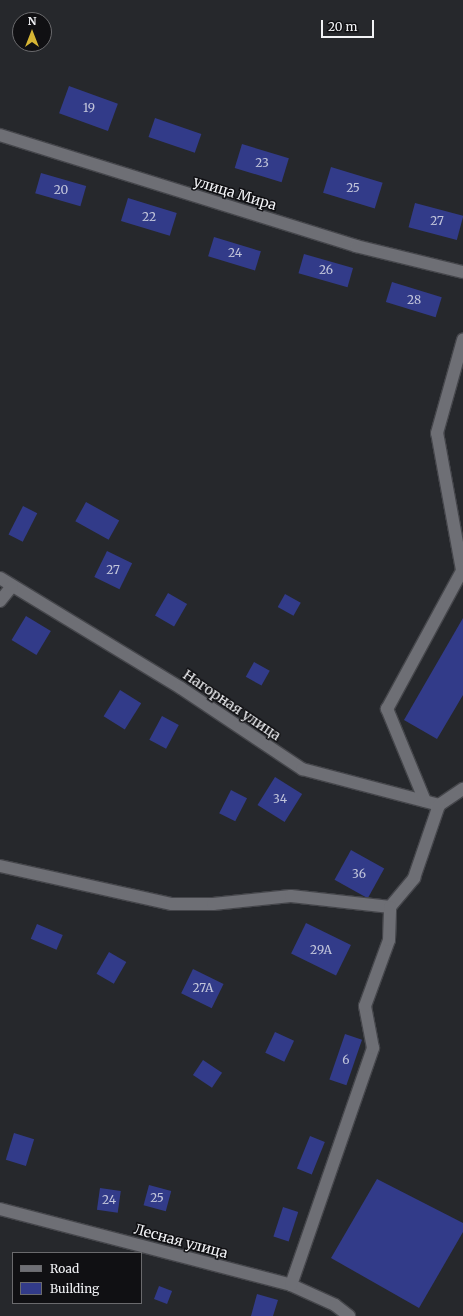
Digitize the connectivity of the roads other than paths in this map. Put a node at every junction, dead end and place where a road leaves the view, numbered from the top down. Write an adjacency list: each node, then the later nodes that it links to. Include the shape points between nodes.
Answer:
1 (0, 135): 2 (street, улица Мира, via 356,246)
2 (463, 272)
3 (463, 340): 4 (street, via 437,433)
4 (463, 570): 9 (street, via 387,708)
5 (0, 578): 6 (street, Нагорная улица)
6 (12, 586): 7 (street); 9 (street, Нагорная улица, via 181,688 302,769)
7 (0, 601)
8 (463, 789): 10 (street)
9 (425, 801): 10 (street, Нагорная улица)
10 (439, 805): 12 (street, via 414,878)
11 (0, 866): 12 (street, via 172,904 213,904 292,896)
12 (390, 907): 14 (street, via 389,940 365,1006 372,1048)
13 (0, 1209): 14 (street, Лесная улица)
14 (291, 1285): 15 (street, Лесная улица, via 335,1305)
15 (349, 1316)

